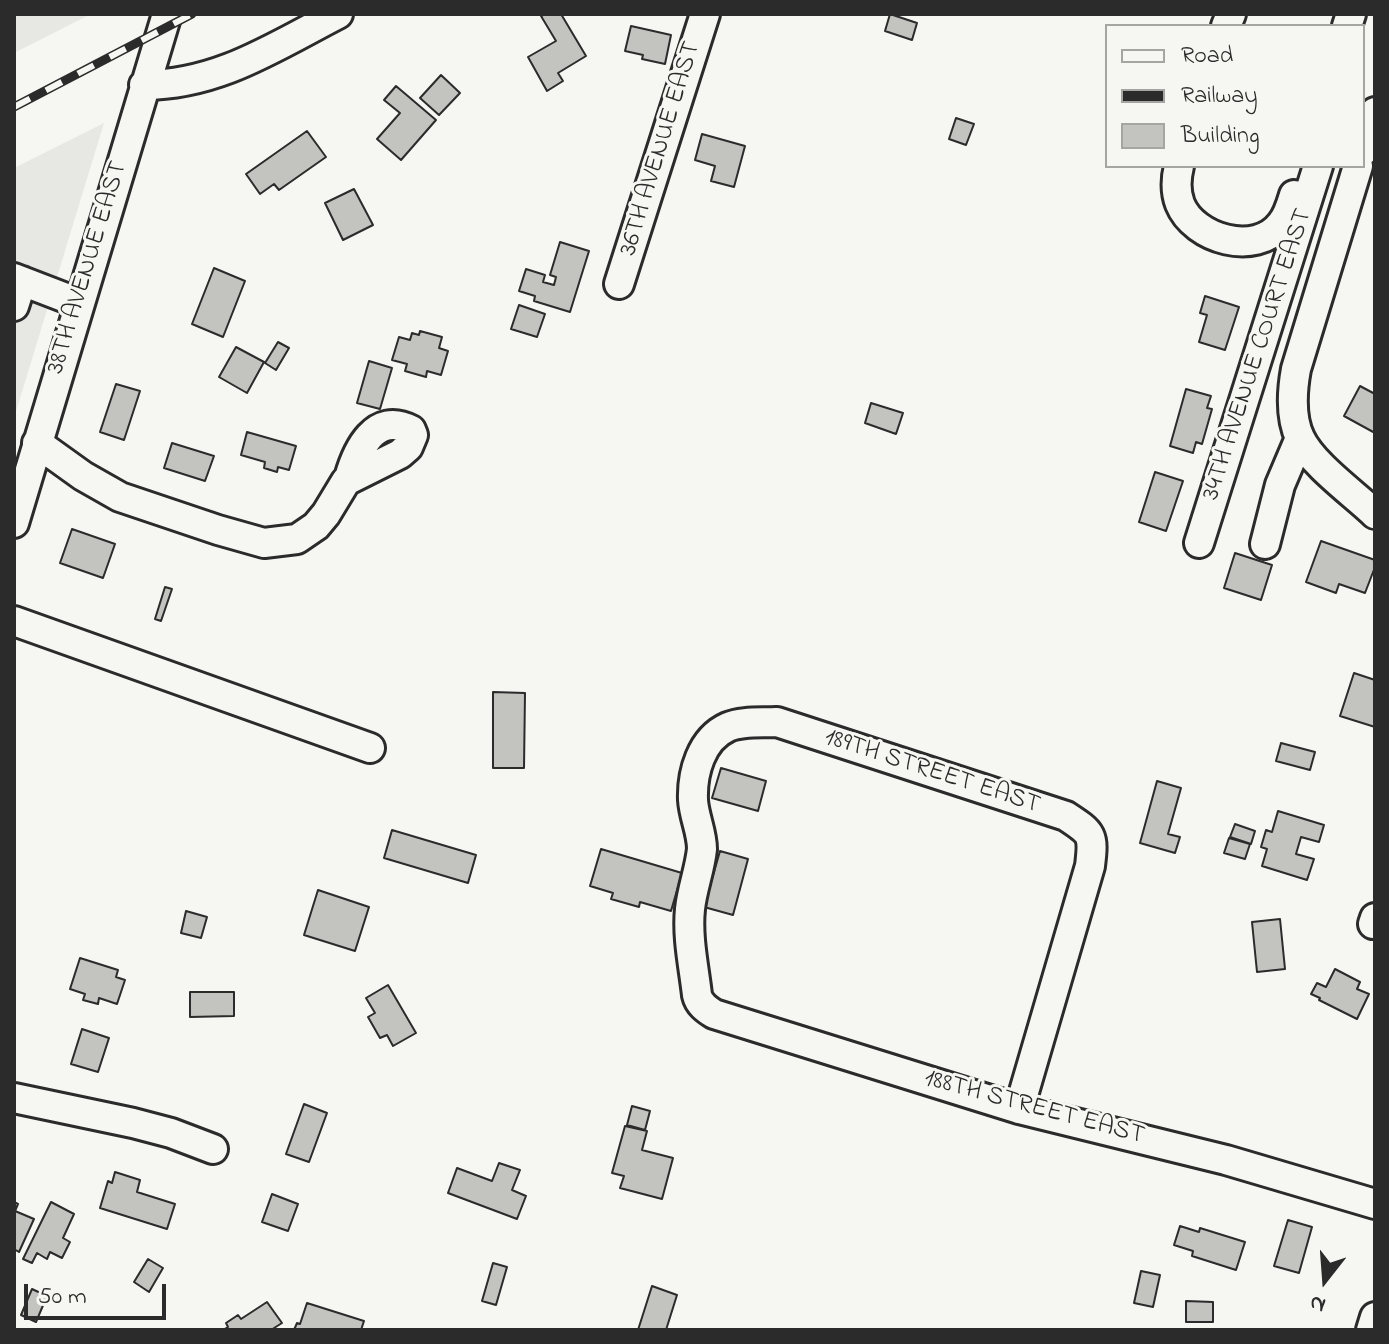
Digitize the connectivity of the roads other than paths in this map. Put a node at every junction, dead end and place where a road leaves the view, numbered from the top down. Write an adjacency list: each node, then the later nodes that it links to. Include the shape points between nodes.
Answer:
1 (167, 14): 4 (street, 38TH AVENUE EAST)
2 (338, 14): 4 (street, via 209,77)
3 (705, 14): 11 (street, 36TH AVENUE EAST)
4 (144, 85): 13 (street, 38TH AVENUE EAST)
5 (1375, 112): 6 (street)
6 (1365, 144)
7 (1179, 168): 8 (street, via 1176,191 1189,219 1222,239 1238,242 1253,241 1280,227)
8 (1303, 168)
9 (1317, 168): 19 (street, 34TH AVENUE COURT EAST)
10 (1357, 168): 14 (street, via 1292,387)
11 (619, 284)
12 (17, 288): 13 (street)
13 (79, 303): 15 (street, 38TH AVENUE EAST)
14 (1300, 438): 17 (street, via 1315,460); 20 (street, via 1280,485)
15 (37, 443): 16 (street, via 120,497 264,543 297,539 316,526); 18 (street, 38TH AVENUE EAST)
16 (349, 478)
17 (1375, 514)
18 (14, 523)
19 (1199, 543)
20 (1265, 544)
21 (14, 621): 22 (street)
22 (370, 748)
23 (698, 1002): 25 (street, 188TH STREET EAST, via 714,1014); 25 (street, 189TH STREET EAST, via 690,913 702,844 693,802 706,744 727,727 777,722 1066,816 1092,841 1090,866)
24 (14, 1098): 26 (street, via 133,1123)
25 (1019, 1109): 27 (street, 188TH STREET EAST, via 1226,1160)
26 (213, 1149)
27 (1375, 1204)
28 (1375, 1317): 29 (street)
29 (1371, 1330)

